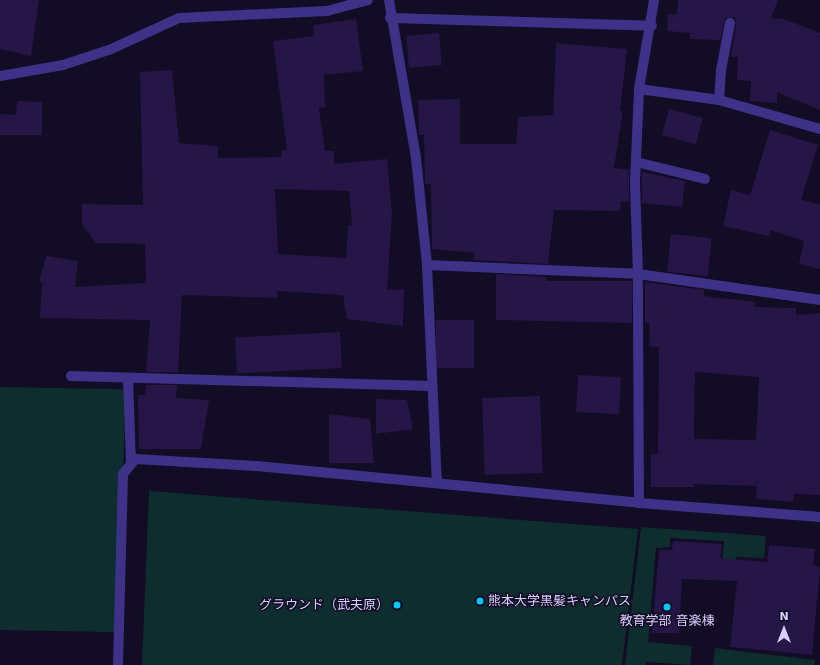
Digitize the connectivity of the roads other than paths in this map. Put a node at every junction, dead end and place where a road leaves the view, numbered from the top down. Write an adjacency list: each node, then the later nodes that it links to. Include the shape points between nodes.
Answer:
1 (368, 0): 7 (street, via 327,11 179,18 109,50 70,63)
2 (389, 0): 4 (street)
3 (654, 0): 6 (street)
4 (390, 18): 6 (street); 13 (street, via 416,158)
5 (730, 23): 9 (street, via 721,70)
6 (652, 26): 8 (street)
7 (1, 75)
8 (639, 88): 9 (street); 11 (street)
9 (719, 100): 10 (street)
10 (820, 129)
11 (636, 162): 12 (street); 14 (street)
12 (705, 179)
13 (427, 265): 14 (street); 18 (street)
14 (638, 274): 15 (street); 21 (street)
15 (820, 300)
16 (71, 376): 17 (street)
17 (128, 378): 18 (street); 19 (street)
18 (432, 386): 20 (street)
19 (131, 463): 20 (street, via 135,460 257,466); 23 (street, via 123,474)
20 (438, 483): 21 (street)
21 (639, 503): 22 (street)
22 (820, 517)
23 (118, 665)

